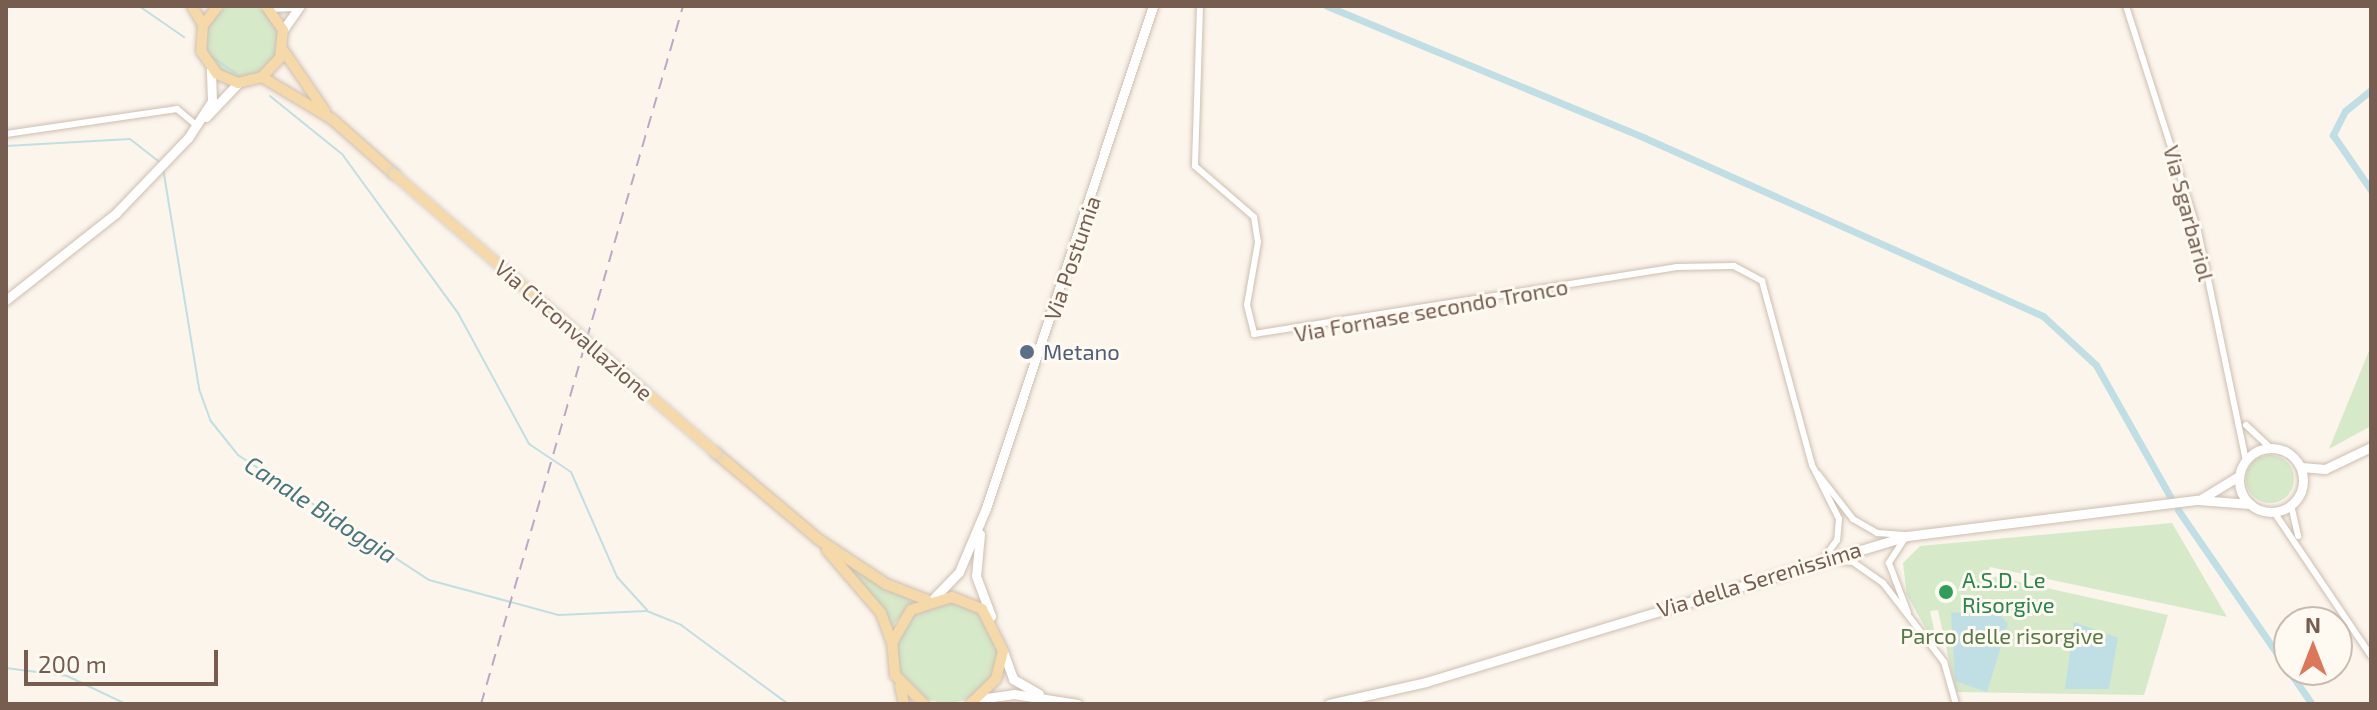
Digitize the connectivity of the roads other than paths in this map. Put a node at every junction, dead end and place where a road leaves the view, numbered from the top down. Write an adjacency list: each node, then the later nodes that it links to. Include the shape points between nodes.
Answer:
1 (192, 6): 8 (main road)
2 (218, 6): 8 (main road)
3 (297, 6): 7 (main road); 9 (main road)
4 (1153, 6): 30 (main road, Via Postumia)
5 (1200, 6): 24 (street, Via Fornase secondo Tronco, via 1195,166 1254,217 1258,242 1247,305 1254,334 1676,267 1734,266 1762,281)
6 (2126, 6): 18 (street, Via Sgarbariol, via 2198,231)
7 (268, 7): 9 (main road)
8 (203, 25): 11 (main road, via 200,46)
9 (283, 30): 10 (main road)
10 (283, 50): 12 (main road); 14 (main road, Via Circonvallazione)
11 (211, 69): 13 (main road); 15 (main road, via 212,101)
12 (262, 77): 13 (main road); 14 (main road, Via Circonvallazione)
13 (238, 83): 15 (main road)
14 (332, 119): 33 (main road, Via Circonvallazione, bridge)
15 (200, 123): 16 (street, via 177,109); 17 (main road, via 158,172 81,245)
16 (6, 134)
17 (6, 300)
18 (2243, 422): 20 (street); 21 (street, Via Sgarbariol)
19 (2371, 447): 23 (main road)
20 (2271, 448): 21 (main road); 22 (main road)
21 (2246, 460): 25 (main road)
22 (2301, 467): 23 (main road); 26 (main road)
23 (2325, 469): 26 (main road)
24 (1818, 474): 32 (street, Via Fornase secondo Tronco, via 1853,519 1877,533); 35 (street, Via Fornase secondo Tronco, via 1840,526)
25 (2239, 476): 27 (main road, Via della Serenissima); 28 (main road)
26 (2301, 491): 29 (main road)
27 (2198, 500): 28 (main road, Via della Serenissima); 32 (main road, Via della Serenissima)
28 (2250, 504): 31 (main road)
29 (2291, 505): 31 (main road); 34 (street)
30 (986, 508): 36 (main road, Via Postumia, via 959,572); 38 (main road, Via Postumia, via 976,576)
31 (2274, 512): 34 (street)
32 (1907, 536): 35 (main road, Via della Serenissima); 37 (street, via 1889,563)
33 (818, 539): 36 (main road, Via Circonvallazione, via 886,584); 39 (main road, Via Circonvallazione, via 881,613)
34 (2299, 539): 41 (street)
35 (1823, 559): 37 (street, via 1866,569); 48 (main road, Via della Serenissima, via 1426,682)
36 (931, 600): 38 (main road, Via Circonvallazione, via 969,602); 39 (main road, via 902,619)
37 (1909, 617): 49 (street, via 1944,662)
38 (994, 623): 40 (main road)
39 (892, 643): 42 (main road, Via Circonvallazione)
40 (1003, 651): 43 (main road, via 1018,685); 44 (main road, via 996,679)
41 (2371, 656)
42 (900, 684): 45 (main road); 46 (main road)
43 (1050, 699): 44 (main road); 47 (main road)
44 (975, 701)
45 (904, 704)
46 (924, 704)
47 (1077, 704)
48 (1329, 704)
49 (1956, 704)

